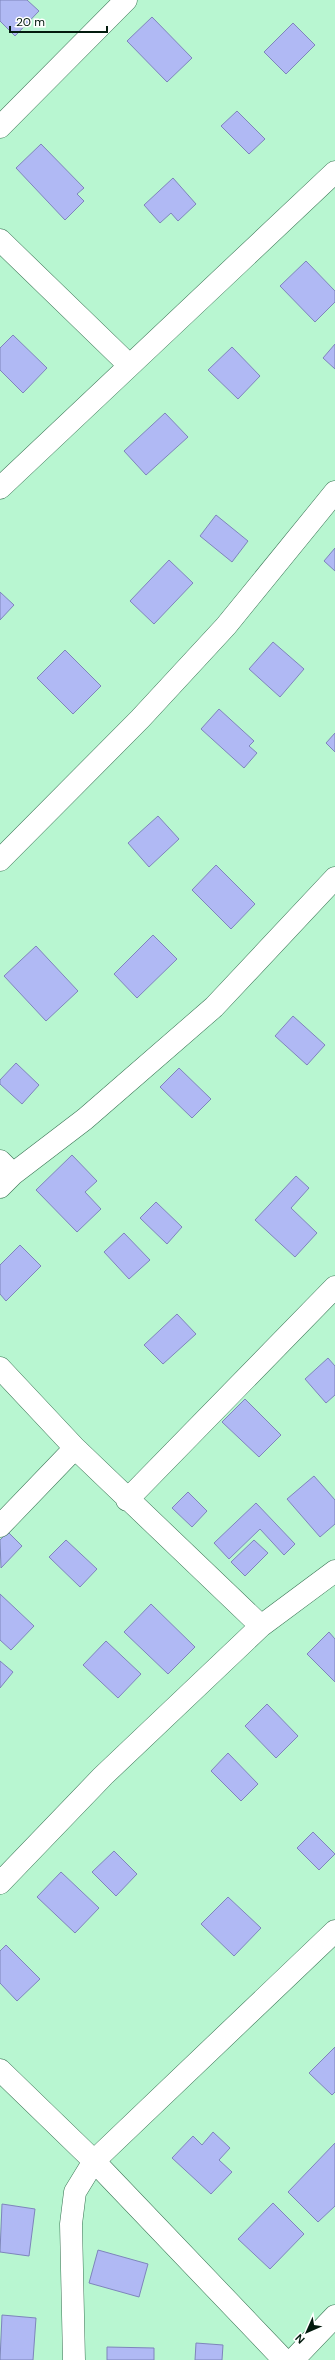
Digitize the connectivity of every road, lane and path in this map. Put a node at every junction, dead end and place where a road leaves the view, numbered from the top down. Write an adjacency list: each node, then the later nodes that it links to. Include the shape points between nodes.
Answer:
1 (126, 0): 2 (street)
2 (0, 127)
3 (335, 172): 5 (street)
4 (0, 240): 5 (street)
5 (129, 365): 6 (street)
6 (0, 488)
7 (335, 492): 8 (street, via 226,626 140,720)
8 (0, 860)
9 (335, 878): 10 (street, via 214,1007 85,1119)
10 (4, 1174)
11 (335, 1287): 14 (street)
12 (0, 1368): 13 (street)
13 (75, 1448): 14 (street); 15 (street)
14 (127, 1500): 17 (street)
15 (0, 1526)
16 (335, 1571): 17 (street)
17 (261, 1626): 18 (street, via 103,1776)
18 (0, 1884)
19 (335, 1931): 21 (street)
20 (0, 2070): 21 (street)
21 (94, 2161): 23 (street, via 75,2192 71,2224); 24 (street)
22 (335, 2316): 25 (street)
23 (74, 2360)
24 (284, 2360)
25 (293, 2360)

